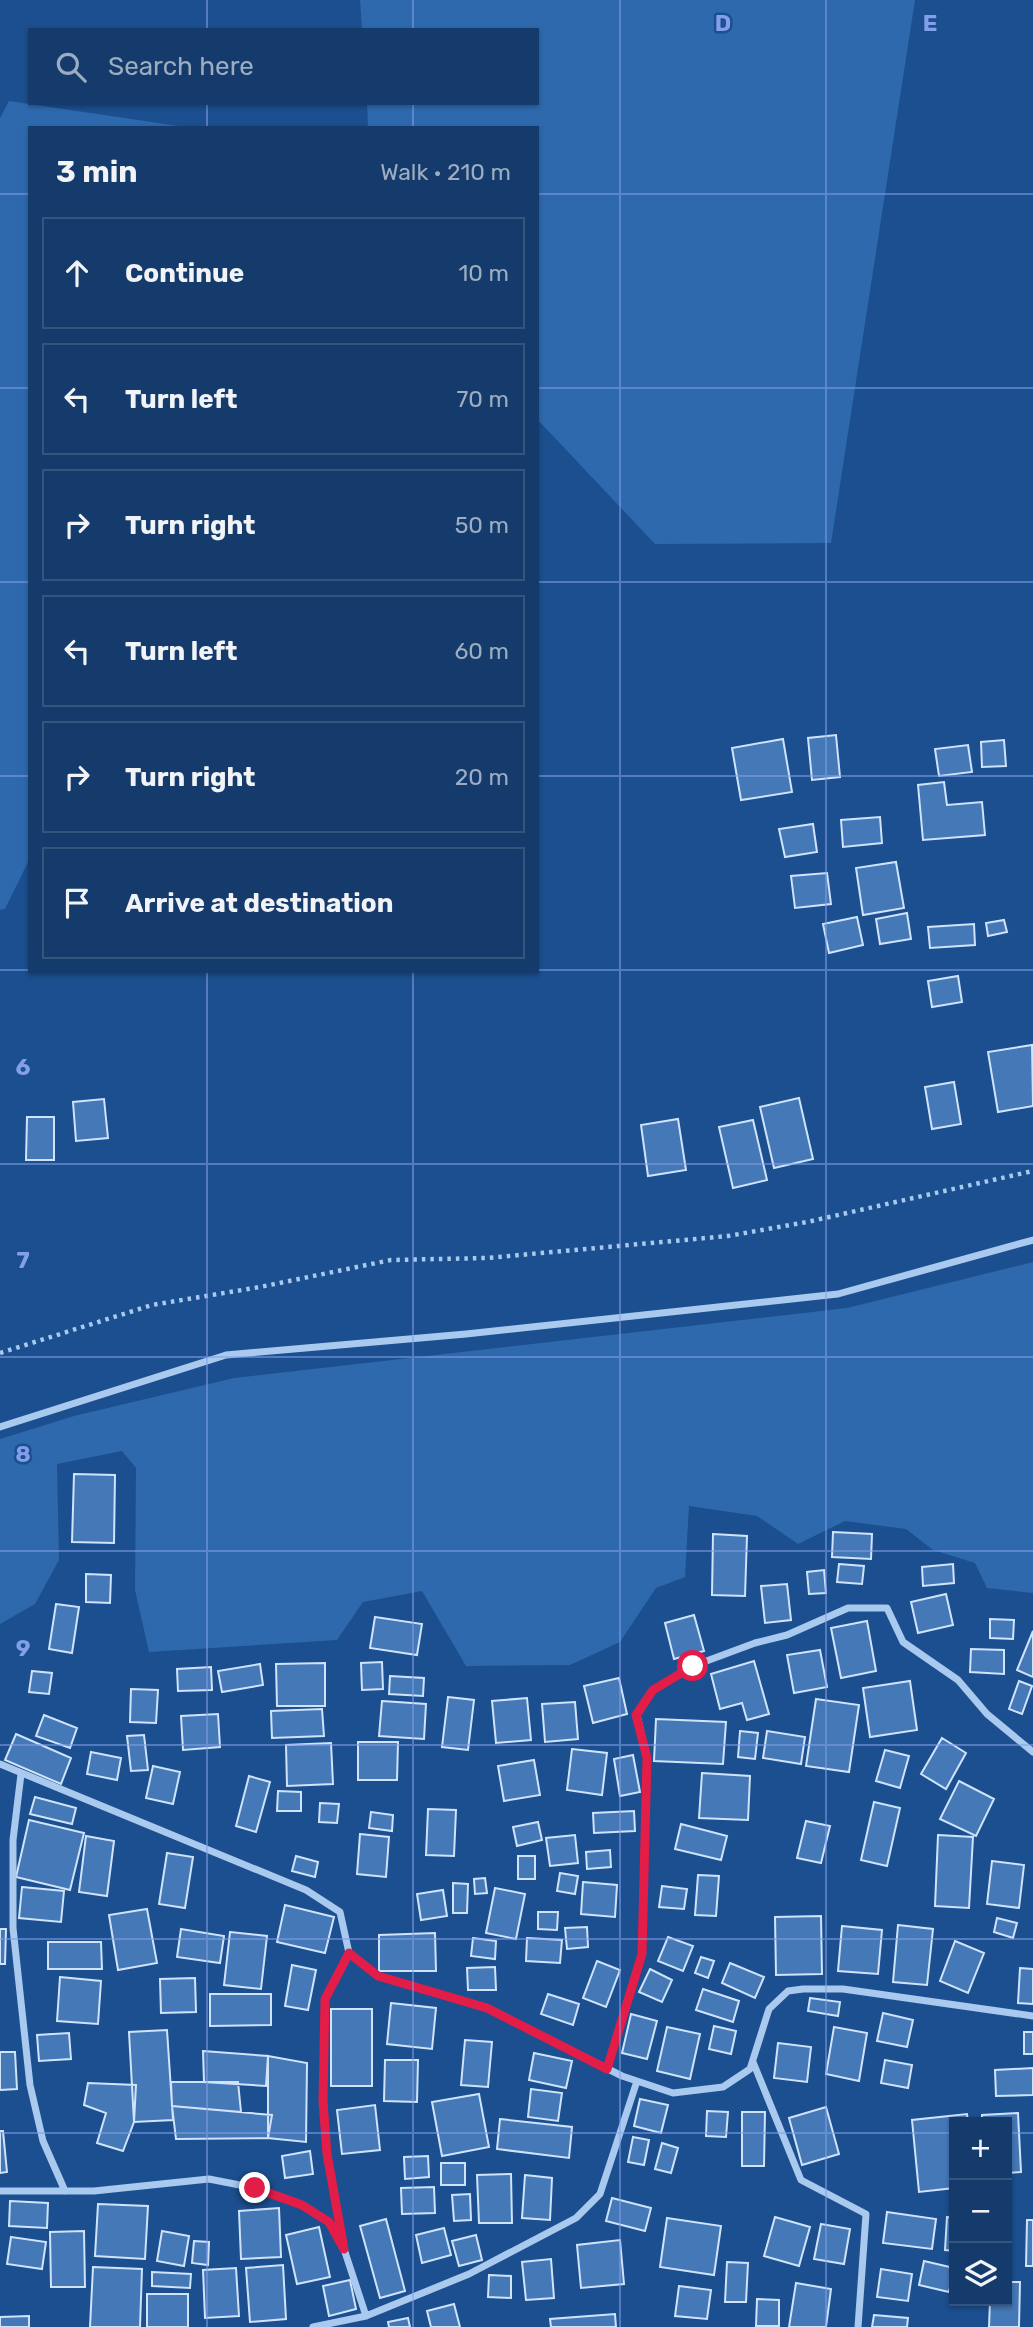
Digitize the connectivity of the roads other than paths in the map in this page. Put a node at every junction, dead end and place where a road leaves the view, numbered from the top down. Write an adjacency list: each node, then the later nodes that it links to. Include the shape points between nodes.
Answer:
1 (1033, 1240): 2 (street, via 838,1294 226,1355)
2 (0, 1427)
3 (1033, 1752): 9 (street, via 987,1714 958,1680 903,1643 887,1608 848,1608 787,1635 693,1666 653,1690 636,1715 647,1758 642,1954)
4 (0, 1764): 5 (street)
5 (21, 1774): 6 (street, via 306,1890 340,1912); 12 (street, via 13,1840 13,1928 30,2085 43,2141)
6 (349, 1953): 9 (street, via 378,1976 487,2008); 13 (street, via 325,1999 323,2101)
7 (1033, 2016): 8 (street, via 843,1989 803,1989 788,1992 769,2009)
8 (752, 2062): 10 (street, via 750,2069 723,2087 673,2093); 16 (street, via 801,2180 866,2214)
9 (607, 2069): 10 (street)
10 (637, 2081): 14 (street, via 600,2194 576,2218 469,2274)
11 (0, 2191): 12 (street)
12 (65, 2191): 13 (street, via 209,2179 255,2188 302,2205 329,2222)
13 (344, 2249): 14 (street)
14 (366, 2316): 15 (street)
15 (313, 2327)
16 (858, 2327)

